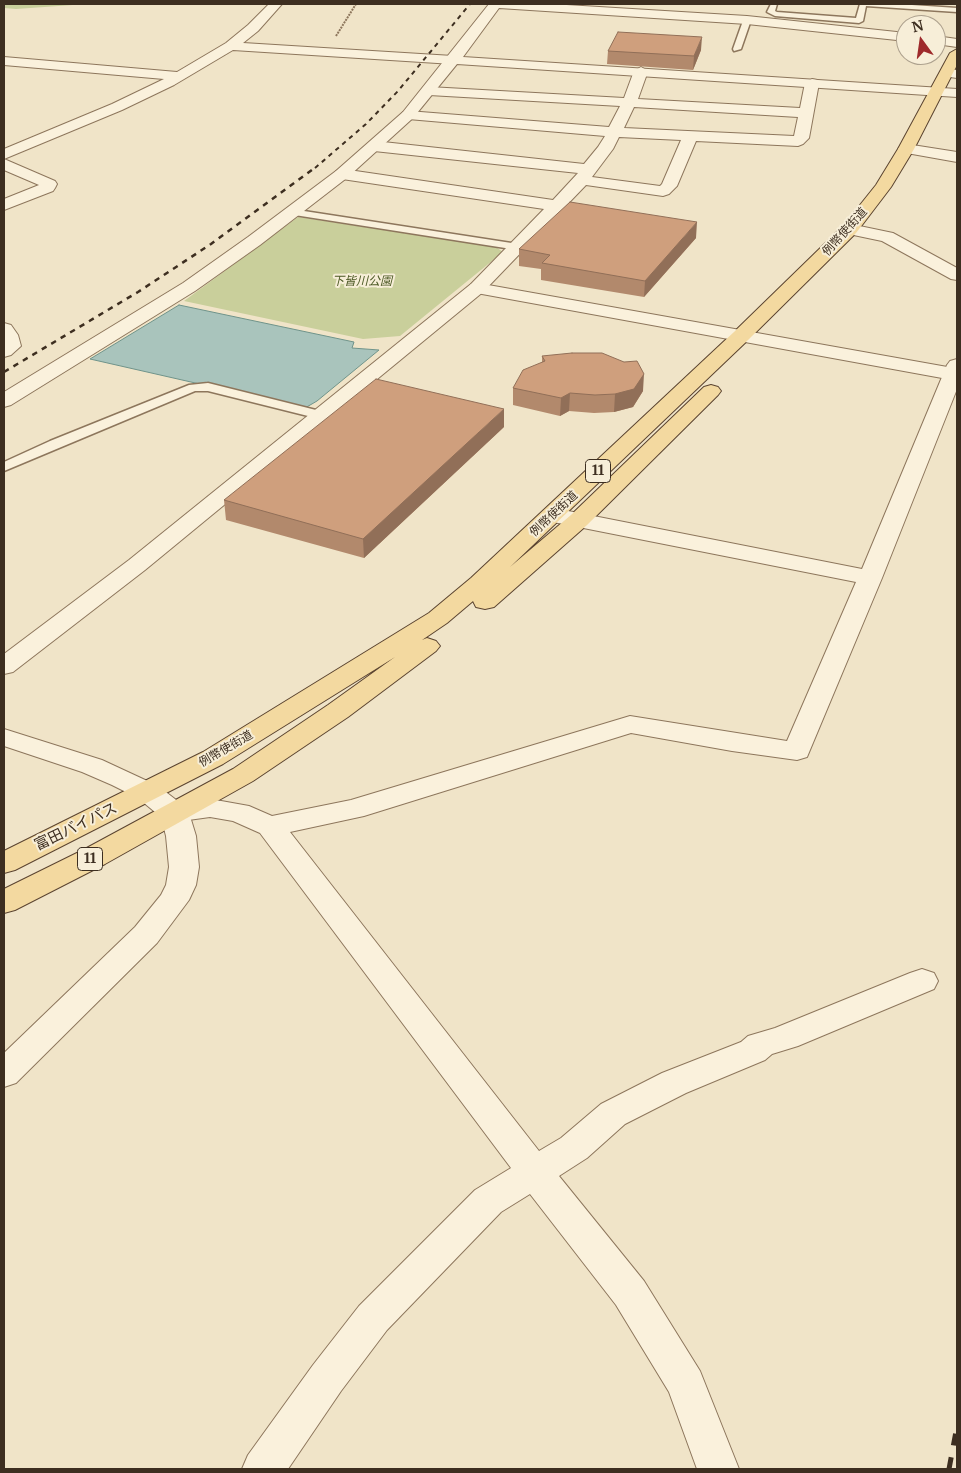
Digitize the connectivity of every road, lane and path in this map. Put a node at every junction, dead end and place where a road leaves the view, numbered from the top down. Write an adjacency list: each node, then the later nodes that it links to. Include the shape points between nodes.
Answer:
1 (276, 4): 10 (street)
2 (356, 4): 12 (path)
3 (496, 4): 8 (street); 14 (street)
4 (774, 4): 5 (lane, via 771,12 775,14 859,21)
5 (863, 4)
6 (868, 4): 7 (lane)
7 (957, 10)
8 (747, 20): 9 (street); 11 (lane)
9 (896, 36)
10 (232, 46): 12 (street); 17 (street)
11 (737, 49)
12 (326, 51): 14 (street)
13 (957, 53): 19 (main road, 例幣使街道 / 11)
14 (453, 60): 16 (street); 20 (street)
15 (4, 61): 17 (street)
16 (641, 71): 18 (street); 21 (street)
17 (180, 76): 28 (street)
18 (812, 83): 19 (street); 22 (street)
19 (952, 85): 27 (main road, 例幣使街道 / 11)
20 (429, 91): 21 (street); 23 (street)
21 (629, 103): 22 (street); 24 (street)
22 (806, 113): 25 (street, via 798,141)
23 (408, 115): 24 (street); 26 (street)
24 (614, 132): 25 (street); 32 (street)
25 (690, 136): 32 (street, via 669,186 663,191)
26 (374, 146): 31 (street); 32 (street)
27 (915, 150): 29 (street); 36 (main road, 例幣使街道 / 11, via 901,190)
28 (4, 154)
29 (957, 157)
30 (4, 164): 33 (street, via 48,184 47,188)
31 (342, 174): 34 (street); 35 (street)
32 (585, 174): 34 (street)
33 (4, 205)
34 (557, 206): 37 (street)
35 (291, 212): 37 (lane); 45 (street, via 189,287)
36 (859, 231): 39 (street, via 887,237); 42 (main road, 例幣使街道 / 11)
37 (518, 247): 40 (street)
38 (957, 254): 39 (street)
39 (953, 273)
40 (478, 288): 42 (street); 46 (street)
41 (4, 330): 43 (street, via 11,346)
42 (752, 338): 44 (street); 48 (main road, 例幣使街道 / 11); 49 (main road, 例幣使街道 / 11)
43 (4, 351)
44 (955, 370): 50 (street)
45 (4, 401)
46 (320, 415): 47 (lane, via 208,387 194,388); 51 (street, via 137,565)
47 (4, 467)
48 (553, 515): 49 (street); 53 (main road, 例幣使街道 / 11, via 438,618 213,758)
49 (579, 520): 50 (street); 54 (main road, 例幣使街道 / 11, via 455,627 338,712 243,775)
50 (870, 578): 55 (street, via 797,751 630,724 354,809)
51 (4, 666)
52 (4, 737): 53 (street, via 92,766)
53 (148, 792): 54 (street); 56 (main road, 富田バイパス / 11)
54 (174, 812): 55 (street, via 210,808 239,812); 57 (main road, 11); 59 (street, via 181,836 184,866 174,900 146,935)
55 (270, 826): 60 (street)
56 (4, 863)
57 (4, 902)
58 (922, 981): 60 (street, via 786,1037 760,1044 753,1050 674,1083 613,1114 574,1148)
59 (4, 1074)
60 (534, 1172): 61 (street, via 488,1201 373,1318); 62 (street, via 630,1293 686,1384)
61 (263, 1469)
62 (718, 1469)

